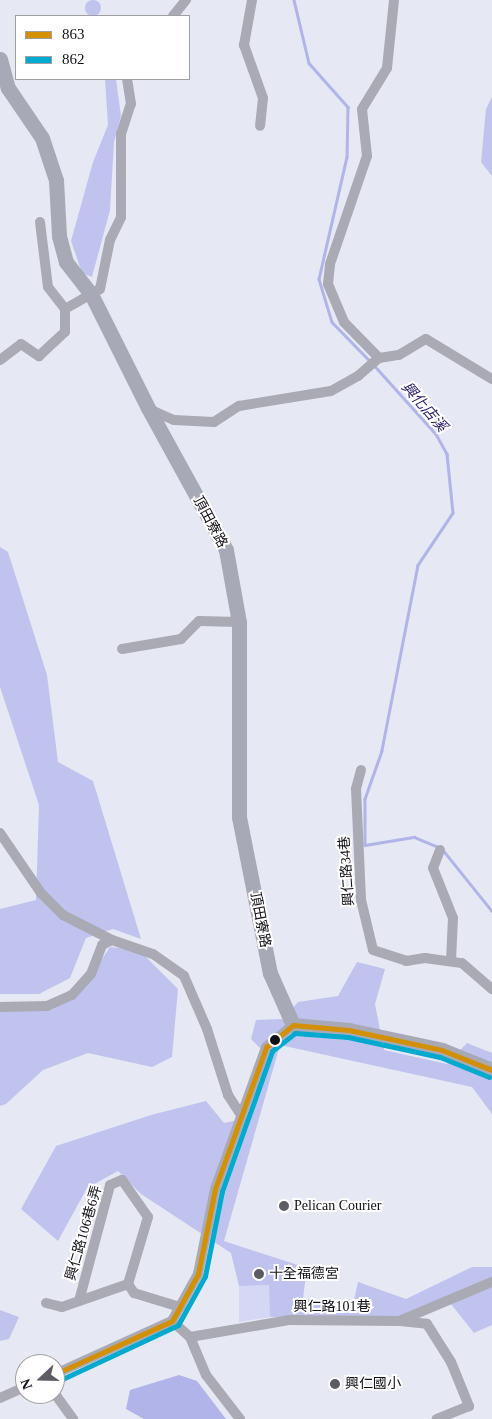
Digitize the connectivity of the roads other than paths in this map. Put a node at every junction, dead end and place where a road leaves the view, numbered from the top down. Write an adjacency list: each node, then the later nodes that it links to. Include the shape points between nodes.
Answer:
1 (186, 0): 4 (street)
2 (252, 0): 7 (street, via 244,45 263,98)
3 (394, 0): 11 (street, via 387,68 362,109 367,156 330,264 328,284 344,322)
4 (174, 15)
5 (0, 59): 9 (street, 頂田寮路, via 8,88 42,138 53,172 59,236 66,262)
6 (127, 80): 9 (street, via 131,104 121,134 121,218 110,240 100,289)
7 (260, 126)
8 (40, 222): 10 (street, via 48,287)
9 (91, 294): 10 (street); 14 (street, 頂田寮路)
10 (66, 309): 12 (street, via 65,332 39,356 21,344)
11 (379, 358): 13 (street, via 399,355 426,339); 14 (street, via 358,376 331,391 239,406 214,422 174,420)
12 (0, 360)
13 (492, 379)
14 (148, 408): 15 (street, 頂田寮路, via 226,550)
15 (239, 622): 16 (street, via 199,621 181,639); 24 (street, 頂田寮路, via 239,816 270,973)
16 (122, 649)
17 (361, 770): 21 (street, 興仁路34巷, via 356,789 361,900 373,950 406,961)
18 (0, 833): 20 (street, via 41,893 63,915)
19 (440, 850): 21 (street, via 433,868 453,918)
20 (112, 940): 23 (street, via 102,945 90,974 72,995 47,1006); 26 (street, via 153,954 184,976 207,1029 228,1095)
21 (451, 961): 22 (street, 興仁路34巷, via 462,963)
22 (492, 989)
23 (0, 1007)
24 (293, 1025): 25 (street, via 349,1030 442,1050); 26 (street, via 266,1047)
25 (492, 1070)
26 (241, 1115): 31 (street, via 215,1189 198,1274)
27 (492, 1282): 33 (street, 興仁路101巷)
28 (128, 1284): 29 (street); 29 (street, 興仁路106巷6弄, via 148,1217 122,1180 110,1185); 31 (street, via 134,1293)
29 (79, 1301): 30 (street, via 62,1307)
30 (46, 1303)
31 (180, 1307): 32 (street)
32 (172, 1321): 34 (street); 35 (street)
33 (398, 1321): 34 (street, 興仁路101巷, via 289,1320); 41 (street, via 427,1324 451,1362 469,1406)
34 (190, 1336): 40 (street, via 206,1375)
35 (65, 1369)
36 (15, 1391): 37 (street)
37 (0, 1398)
38 (63, 1404): 39 (street)
39 (74, 1419)
40 (240, 1419)
41 (436, 1419)

